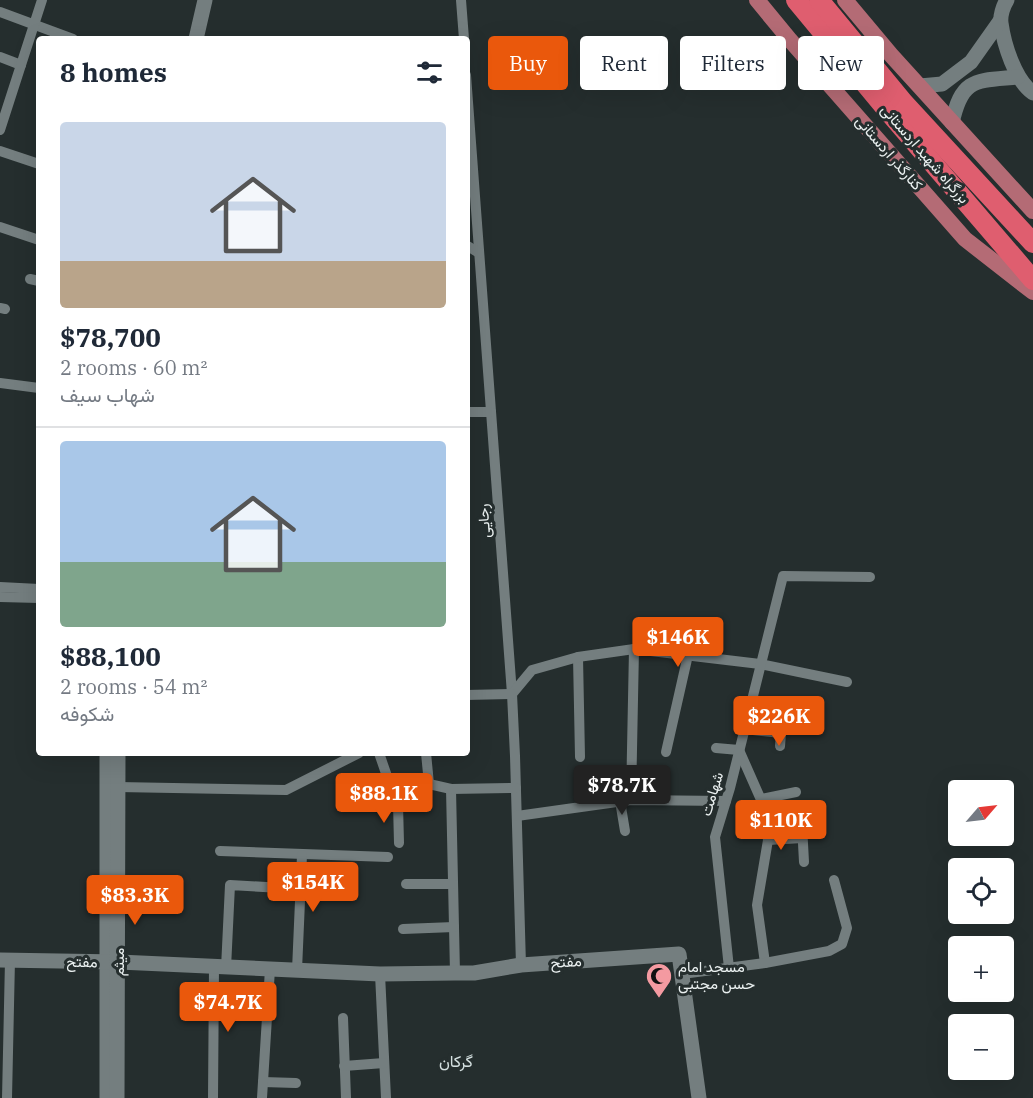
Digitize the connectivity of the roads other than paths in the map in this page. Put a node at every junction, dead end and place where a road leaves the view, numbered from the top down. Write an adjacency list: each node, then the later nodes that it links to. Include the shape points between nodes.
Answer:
1 (42, 0): 12 (street)
2 (195, 0): 14 (street)
3 (205, 0): 15 (street)
4 (461, 0): 16 (street)
5 (757, 0): 35 (main road, کنارگذر اردستانی, via 964,239)
6 (796, 0): 34 (highway, بزرگراه شهید اردستانی)
7 (819, 0): 31 (highway, بزرگراه شهید اردستانی, via 904,103)
8 (845, 0): 20 (main road)
9 (1007, 0): 11 (street)
10 (0, 12): 12 (street)
11 (1000, 21): 19 (street); 20 (street, via 971,62 942,84)
12 (34, 24): 13 (street); 18 (street)
13 (65, 36)
14 (189, 36)
15 (197, 36)
16 (464, 36)
17 (0, 57): 18 (street)
18 (21, 65): 22 (street)
19 (1018, 77): 21 (street); 23 (street, via 980,80 965,90 957,101)
20 (920, 86): 23 (main road)
21 (1033, 93)
22 (2, 117): 24 (street)
23 (952, 123): 28 (main road)
24 (0, 130)
25 (0, 151): 26 (street)
26 (36, 163)
27 (470, 180): 33 (street, رجایی)
28 (1033, 212)
29 (0, 227): 30 (street)
30 (36, 239)
31 (1033, 243)
32 (470, 247): 33 (street)
33 (479, 253): 39 (street, رجایی)
34 (1033, 280)
35 (1033, 292)
36 (0, 383): 37 (street)
37 (36, 388)
38 (470, 411): 39 (street)
39 (491, 412): 50 (street, رجایی)
40 (870, 577): 48 (street, شهامت, via 783,576)
41 (0, 587): 42 (street)
42 (36, 589)
43 (0, 597): 44 (street)
44 (36, 598)
45 (634, 649): 46 (street); 47 (street); 72 (street)
46 (688, 655): 48 (street); 58 (street)
47 (578, 657): 50 (street, via 532,670); 64 (street)
48 (760, 664): 49 (street); 53 (street, شهامت)
49 (847, 682)
50 (512, 694): 51 (street); 68 (street, رجایی)
51 (470, 696)
52 (782, 720): 54 (street)
53 (744, 729): 54 (street); 57 (street, شهامت)
54 (781, 733): 55 (street)
55 (780, 746)
56 (716, 748): 57 (street)
57 (739, 750): 71 (street); 73 (street, شهامت)
58 (666, 752)
59 (107, 756): 91 (street, میثم)
60 (118, 756): 67 (street, میثم)
61 (353, 756): 67 (street, via 286,790)
62 (380, 756): 65 (street)
63 (426, 756): 66 (street)
64 (580, 756)
65 (389, 782): 66 (street); 79 (street, via 398,804)
66 (429, 784): 69 (street)
67 (118, 787): 91 (street, میثم)
68 (516, 788): 69 (street); 74 (street, رجایی)
69 (451, 789): 86 (street)
70 (796, 792): 71 (street)
71 (761, 799): 78 (street)
72 (626, 801): 73 (street); 74 (street); 76 (street)
73 (726, 801): 95 (street, شهامت, via 715,837)
74 (517, 816): 93 (street, رجایی)
75 (802, 825): 77 (street)
76 (626, 831)
77 (802, 838): 78 (street); 83 (street)
78 (768, 840): 92 (street, via 757,905)
79 (399, 843)
80 (220, 851): 81 (street)
81 (302, 855): 82 (street); 87 (street)
82 (388, 857)
83 (804, 862)
84 (834, 880): 92 (street, via 847,928 842,944 828,951)
85 (406, 884): 86 (street)
86 (453, 884): 88 (street)
87 (300, 889): 94 (street, via 231,885); 97 (street)
88 (454, 927): 89 (street); 98 (street)
89 (403, 929)
90 (5, 960): 91 (street, مفتح); 106 (street)
91 (113, 962): 94 (street, مفتح); 107 (street, میثم); 108 (street, میثم)
92 (765, 963): 95 (street)
93 (521, 965): 98 (street, مفتح); 100 (street, مفتح, via 679,954)
94 (220, 968): 96 (street, مفتح); 109 (street)
95 (729, 968): 100 (street)
96 (270, 969): 97 (street, مفتح); 104 (street)
97 (297, 970): 99 (street, مفتح)
98 (455, 973): 99 (street, مفتح)
99 (380, 974): 102 (street)
100 (682, 974): 113 (street)
101 (343, 1017): 103 (street)
102 (384, 1063): 103 (street); 112 (street)
103 (344, 1066): 111 (street)
104 (262, 1082): 105 (street); 110 (street)
105 (296, 1083)
106 (7, 1098)
107 (107, 1098)
108 (117, 1098)
109 (213, 1098)
110 (262, 1098)
111 (346, 1098)
112 (386, 1098)
113 (699, 1098)

